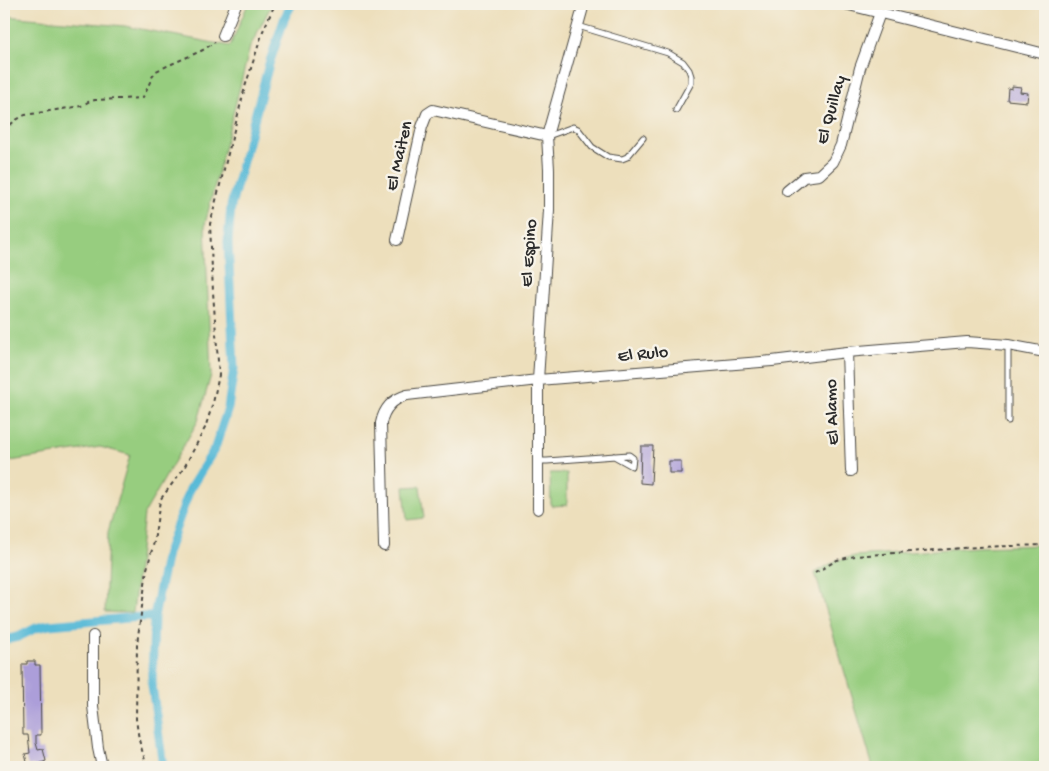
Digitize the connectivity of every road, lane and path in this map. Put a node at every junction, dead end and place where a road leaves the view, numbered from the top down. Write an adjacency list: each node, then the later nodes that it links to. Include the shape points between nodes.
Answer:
1 (236, 4): 7 (street)
2 (275, 4): 29 (path, via 245,86 210,224 219,375 213,403 205,428 184,468 160,500 147,569 137,644 136,719)
3 (584, 4): 6 (street, El Espino)
4 (845, 4): 5 (street)
5 (880, 13): 8 (street); 13 (street, El Quillay, via 860,68 841,145 833,162 819,175 804,177)
6 (578, 26): 9 (lane, via 668,53 683,62 689,70 691,83); 11 (street, El Espino)
7 (223, 36): 10 (path, via 203,50 156,71 142,98 95,100 81,106 25,115)
8 (1045, 54)
9 (676, 110)
10 (4, 130)
11 (547, 136): 12 (lane, via 578,129 592,147 622,159); 14 (street, El Maiten, via 433,110 427,114); 18 (street, El Espino, via 549,210)
12 (643, 138)
13 (787, 192)
14 (397, 240)
15 (1008, 345): 16 (street, El Rulo, via 968,342); 17 (street, El Rulo); 19 (lane)
16 (847, 352): 18 (street, El Rulo); 22 (street, El Alamo)
17 (1045, 352)
18 (538, 380): 21 (street, El Espino); 25 (street, El Rulo, via 407,395 391,403 381,423)
19 (1008, 421)
20 (614, 456): 21 (lane)
21 (538, 461): 23 (street, El Espino)
22 (851, 470)
23 (538, 509)
24 (1045, 545): 26 (path, via 855,556 837,560)
25 (384, 546)
26 (815, 573)
27 (93, 636): 28 (street, via 93,706)
28 (102, 767)
29 (147, 767)

